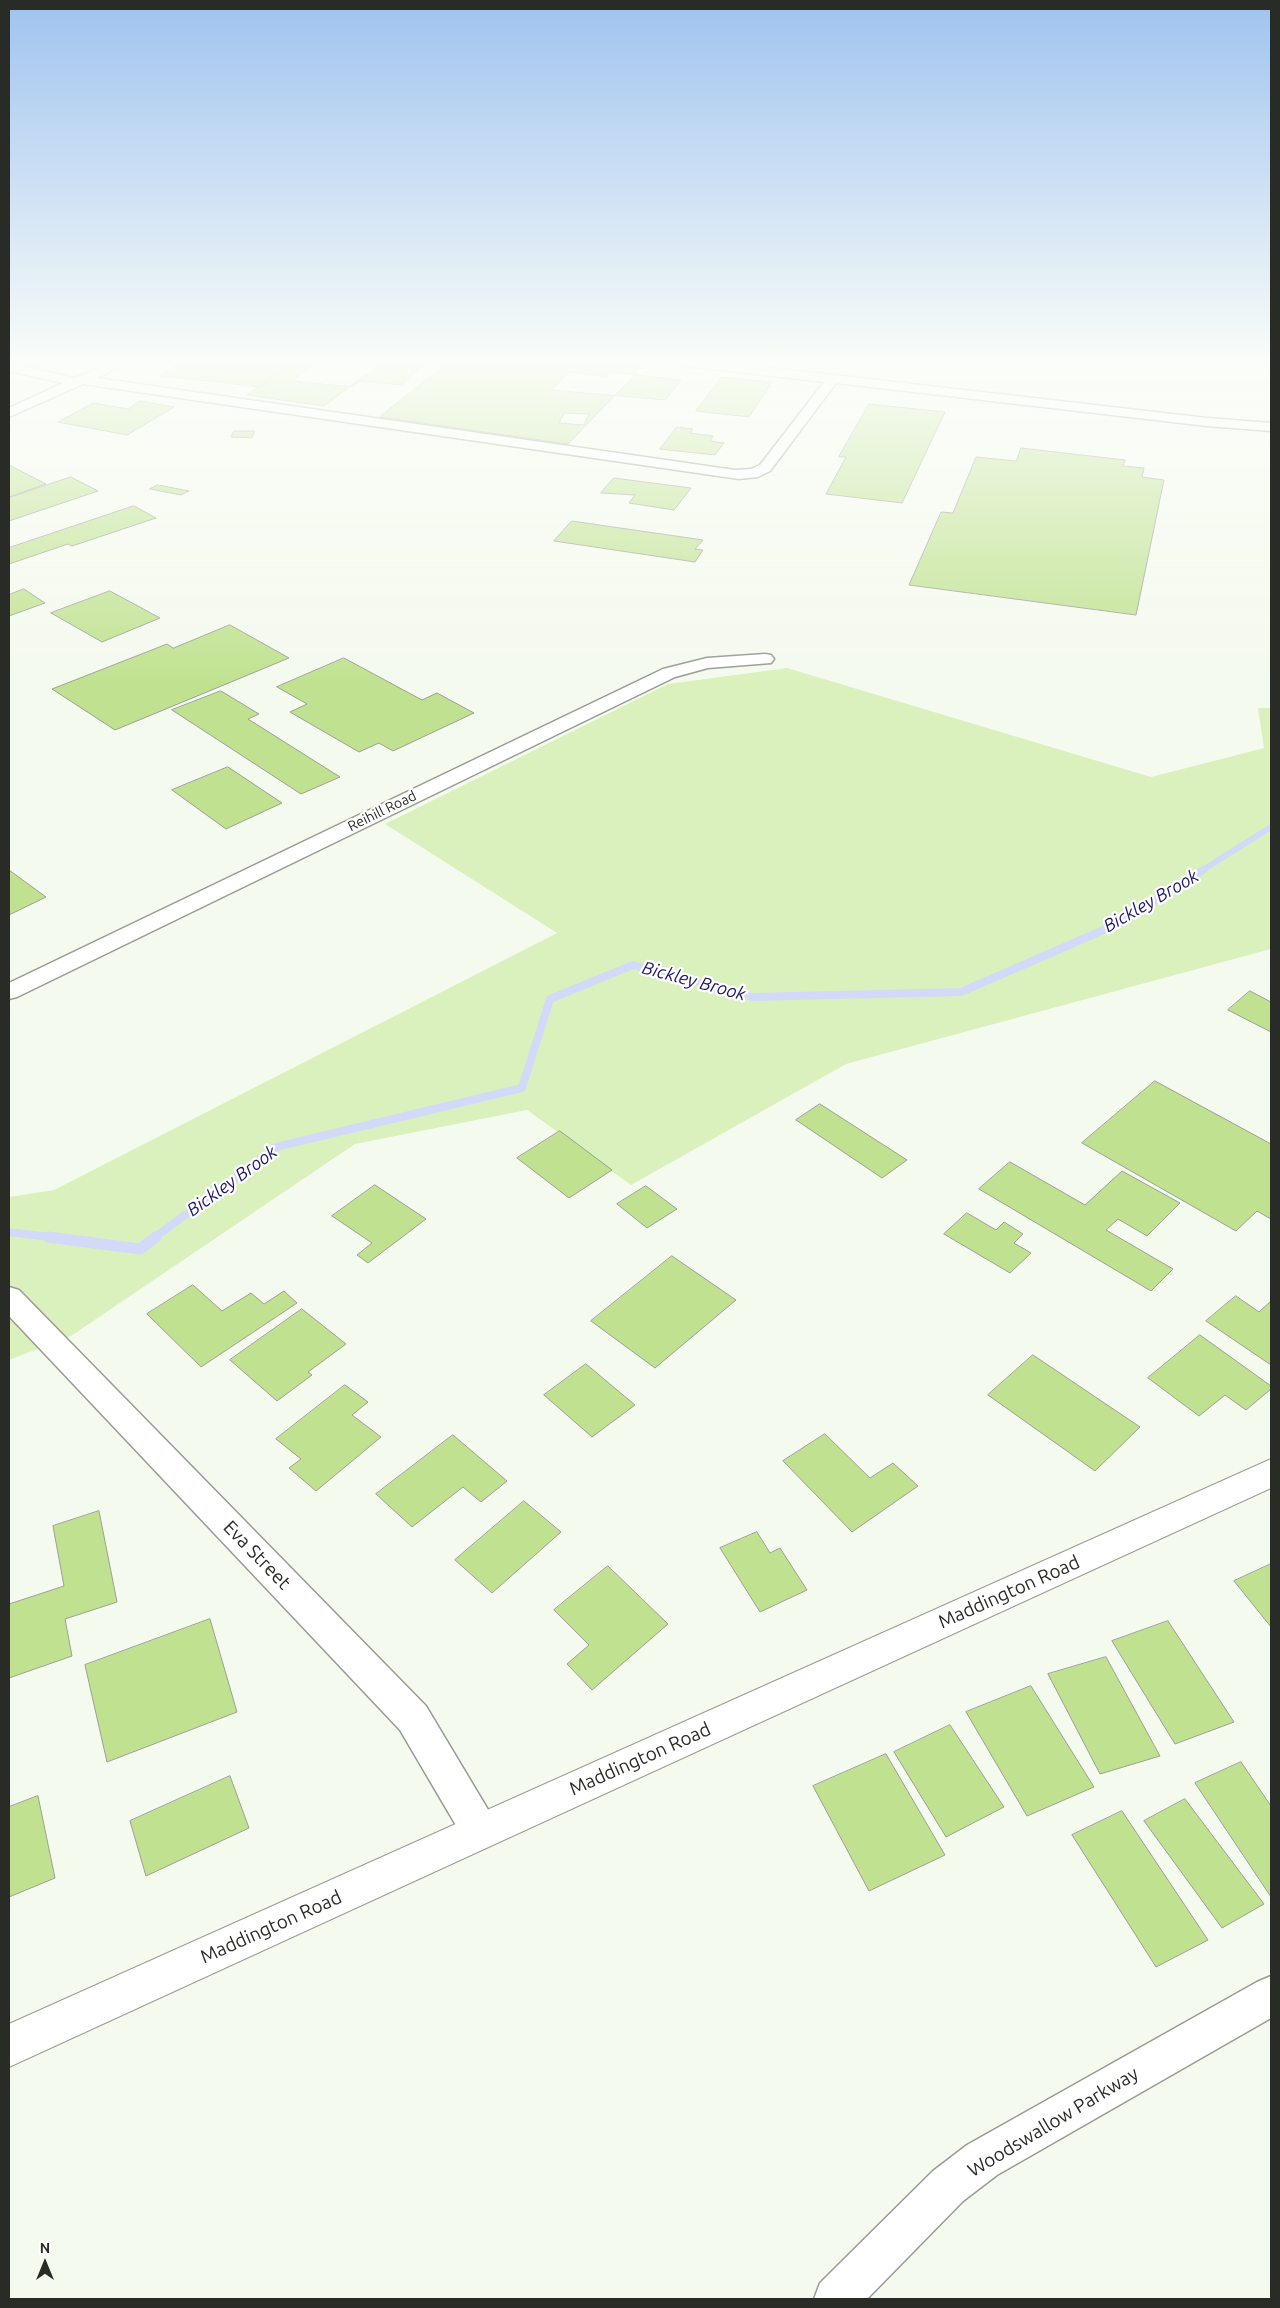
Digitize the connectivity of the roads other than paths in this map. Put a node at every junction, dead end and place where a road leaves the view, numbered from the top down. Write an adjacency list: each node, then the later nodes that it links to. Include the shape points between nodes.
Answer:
1 (686, 468): 2 (street, via 748,475)
2 (765, 468)
3 (764, 659): 4 (street, Reihill Road, via 707,663 669,672)
4 (9, 992)
5 (9, 1298): 7 (street, Eva Street, via 413,1718)
6 (1271, 1473): 7 (main road, Maddington Road)
7 (480, 1832): 9 (main road, Maddington Road)
8 (1271, 1996): 10 (street, Woodswallow Parkway, via 982,2160 948,2186)
9 (9, 2046)
10 (836, 2299)

